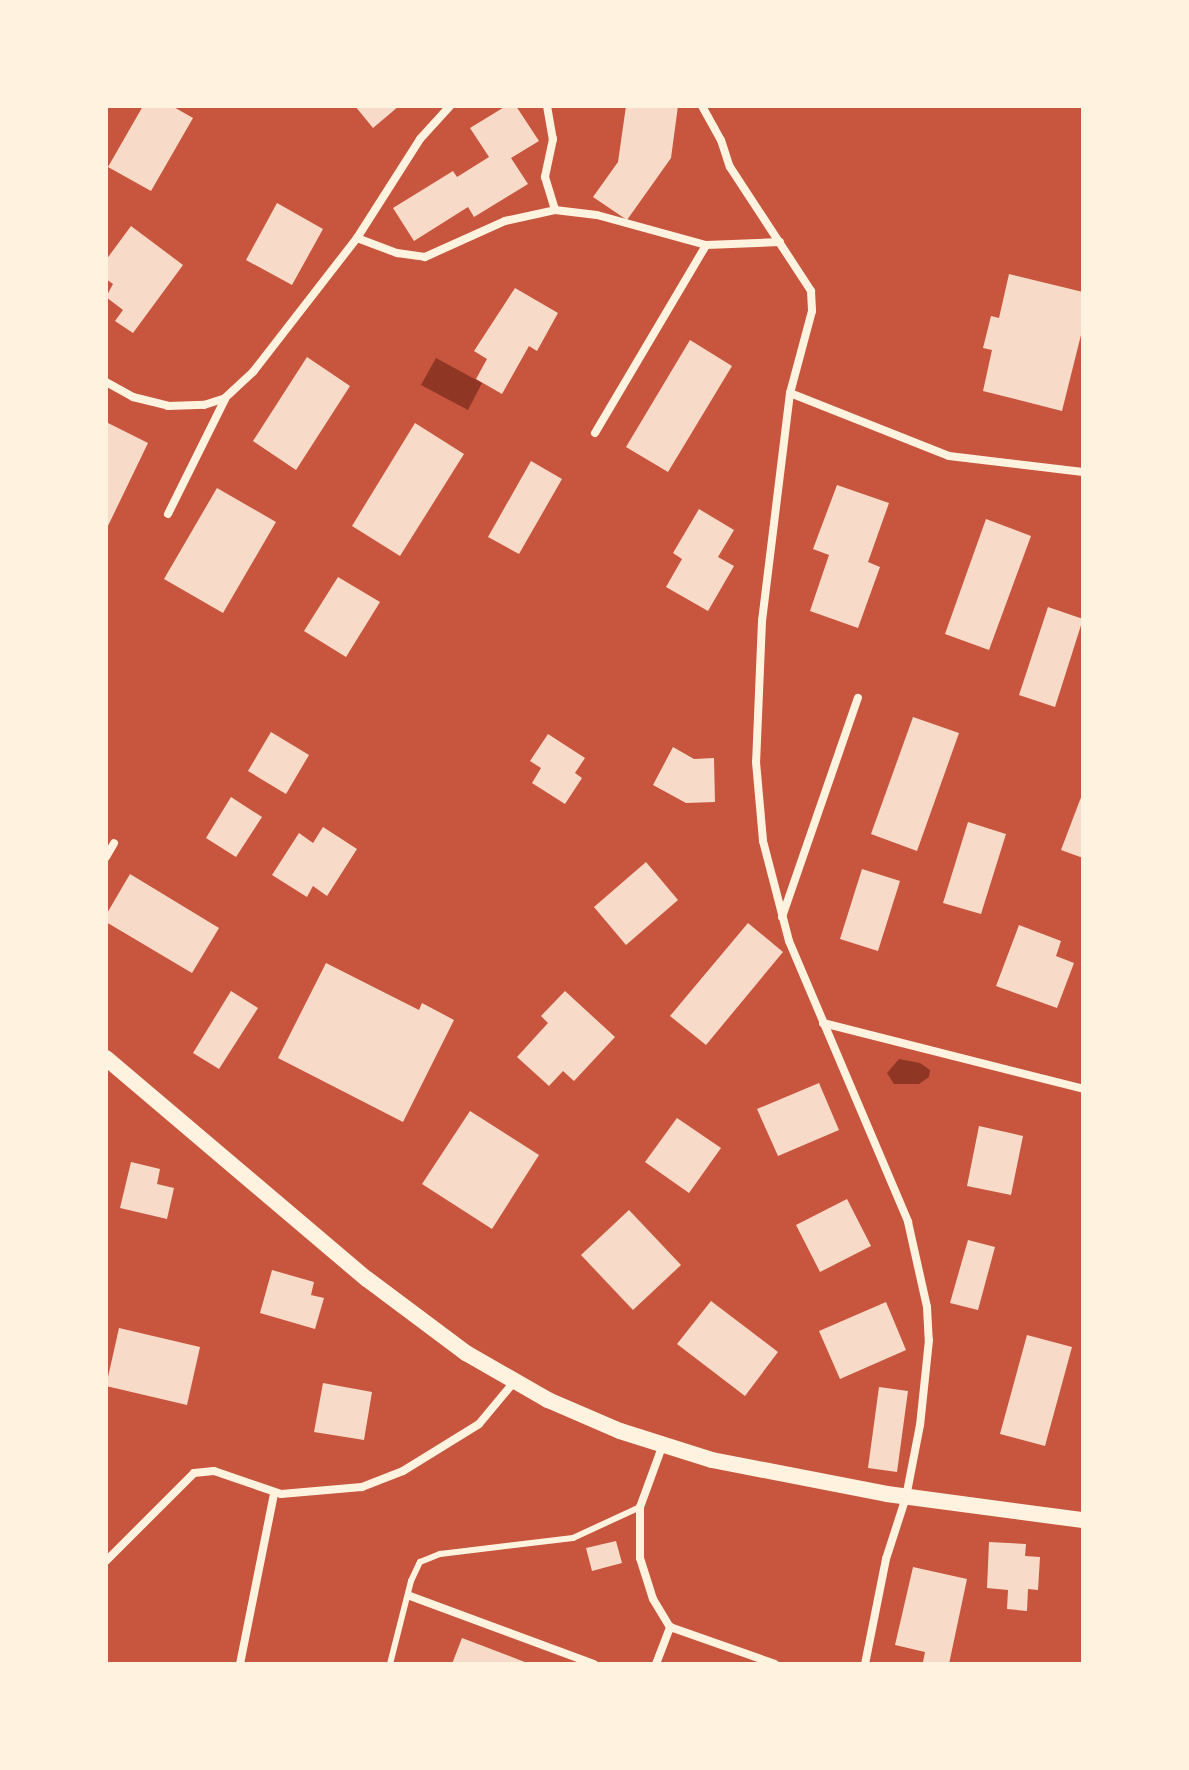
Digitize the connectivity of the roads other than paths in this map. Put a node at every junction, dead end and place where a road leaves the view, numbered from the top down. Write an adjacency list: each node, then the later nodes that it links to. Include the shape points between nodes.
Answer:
1 (450, 106): 5 (street, via 420,139)
2 (547, 106): 4 (street, via 553,139 545,177)
3 (702, 106): 6 (street, via 730,167)
4 (555, 210): 5 (street, via 505,221 425,257); 7 (street, via 597,215)
5 (357, 238): 10 (street, via 253,372)
6 (780, 242): 7 (street); 9 (street, via 811,291 812,311)
7 (706, 245): 11 (street)
8 (106, 382): 10 (street, via 133,397 168,406 204,405)
9 (790, 393): 12 (street, via 949,456); 17 (street, via 762,621 756,739 763,841)
10 (225, 398): 13 (street)
11 (595, 433)
12 (1083, 472)
13 (168, 514)
14 (858, 698): 17 (street)
15 (114, 843): 16 (street)
16 (106, 857)
17 (781, 918): 18 (street)
18 (823, 1023): 20 (street); 24 (street, via 894,1181 925,1286 925,1386)
19 (106, 1058): 21 (main road, via 367,1279)
20 (1083, 1089)
21 (514, 1382): 22 (main road); 23 (street, via 479,1424 389,1478 330,1492)
22 (662, 1447): 24 (main road, via 786,1477); 25 (street)
23 (274, 1494): 27 (street, via 214,1471 194,1473); 30 (street)
24 (906, 1497): 26 (main road); 35 (street, via 886,1559)
25 (640, 1507): 28 (lane, via 573,1538 430,1558 420,1562); 29 (street, via 645,1578)
26 (1083, 1520)
27 (106, 1561)
28 (410, 1596): 31 (lane); 32 (street)
29 (670, 1627): 33 (street); 34 (street)
30 (240, 1664)
31 (390, 1664)
32 (594, 1664)
33 (656, 1664)
34 (775, 1664)
35 (865, 1664)

